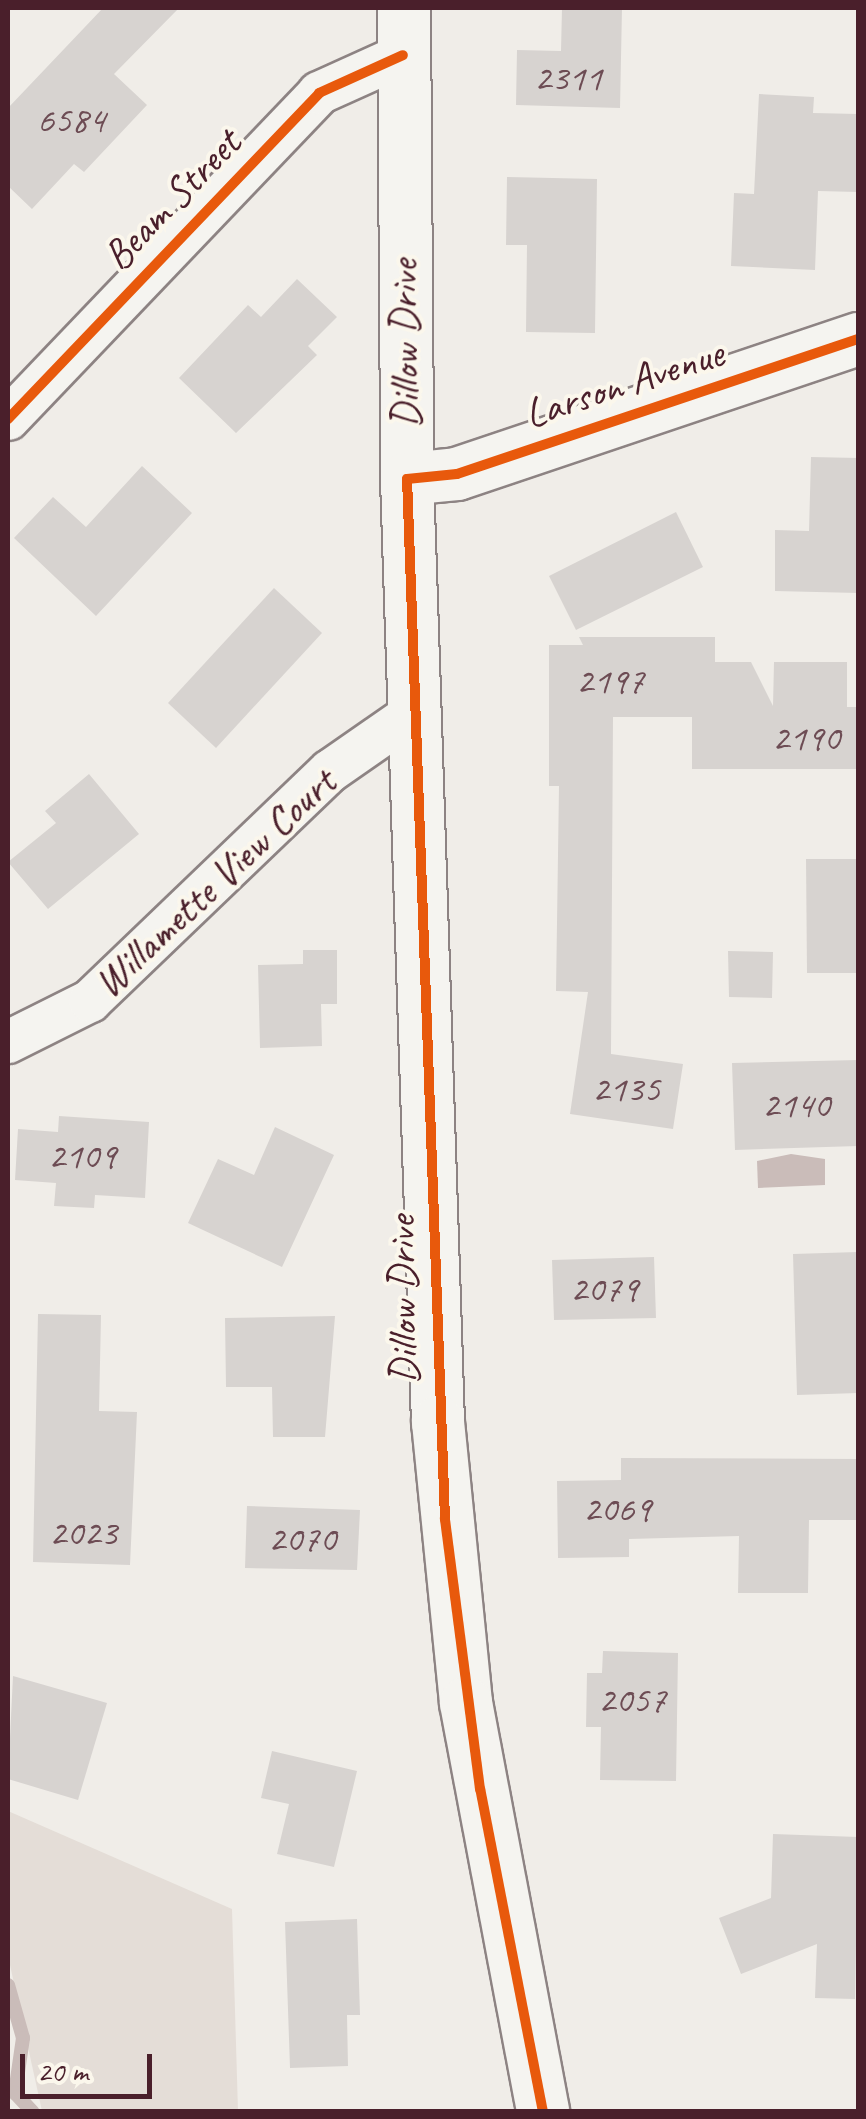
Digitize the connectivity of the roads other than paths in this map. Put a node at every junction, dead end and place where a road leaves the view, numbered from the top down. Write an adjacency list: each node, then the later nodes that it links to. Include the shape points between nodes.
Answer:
1 (404, 31): 3 (street, Beam Street, via 319,93); 4 (street, Dillow Drive)
2 (858, 339): 4 (street, Larson Avenue, via 457,474)
3 (8, 420)
4 (407, 479): 5 (street, Dillow Drive)
5 (415, 712): 6 (street, Willamette View Court, via 330,771 90,1001); 7 (street, Dillow Drive, via 446,1520 480,1789)
6 (8, 1042)
7 (543, 2112)

